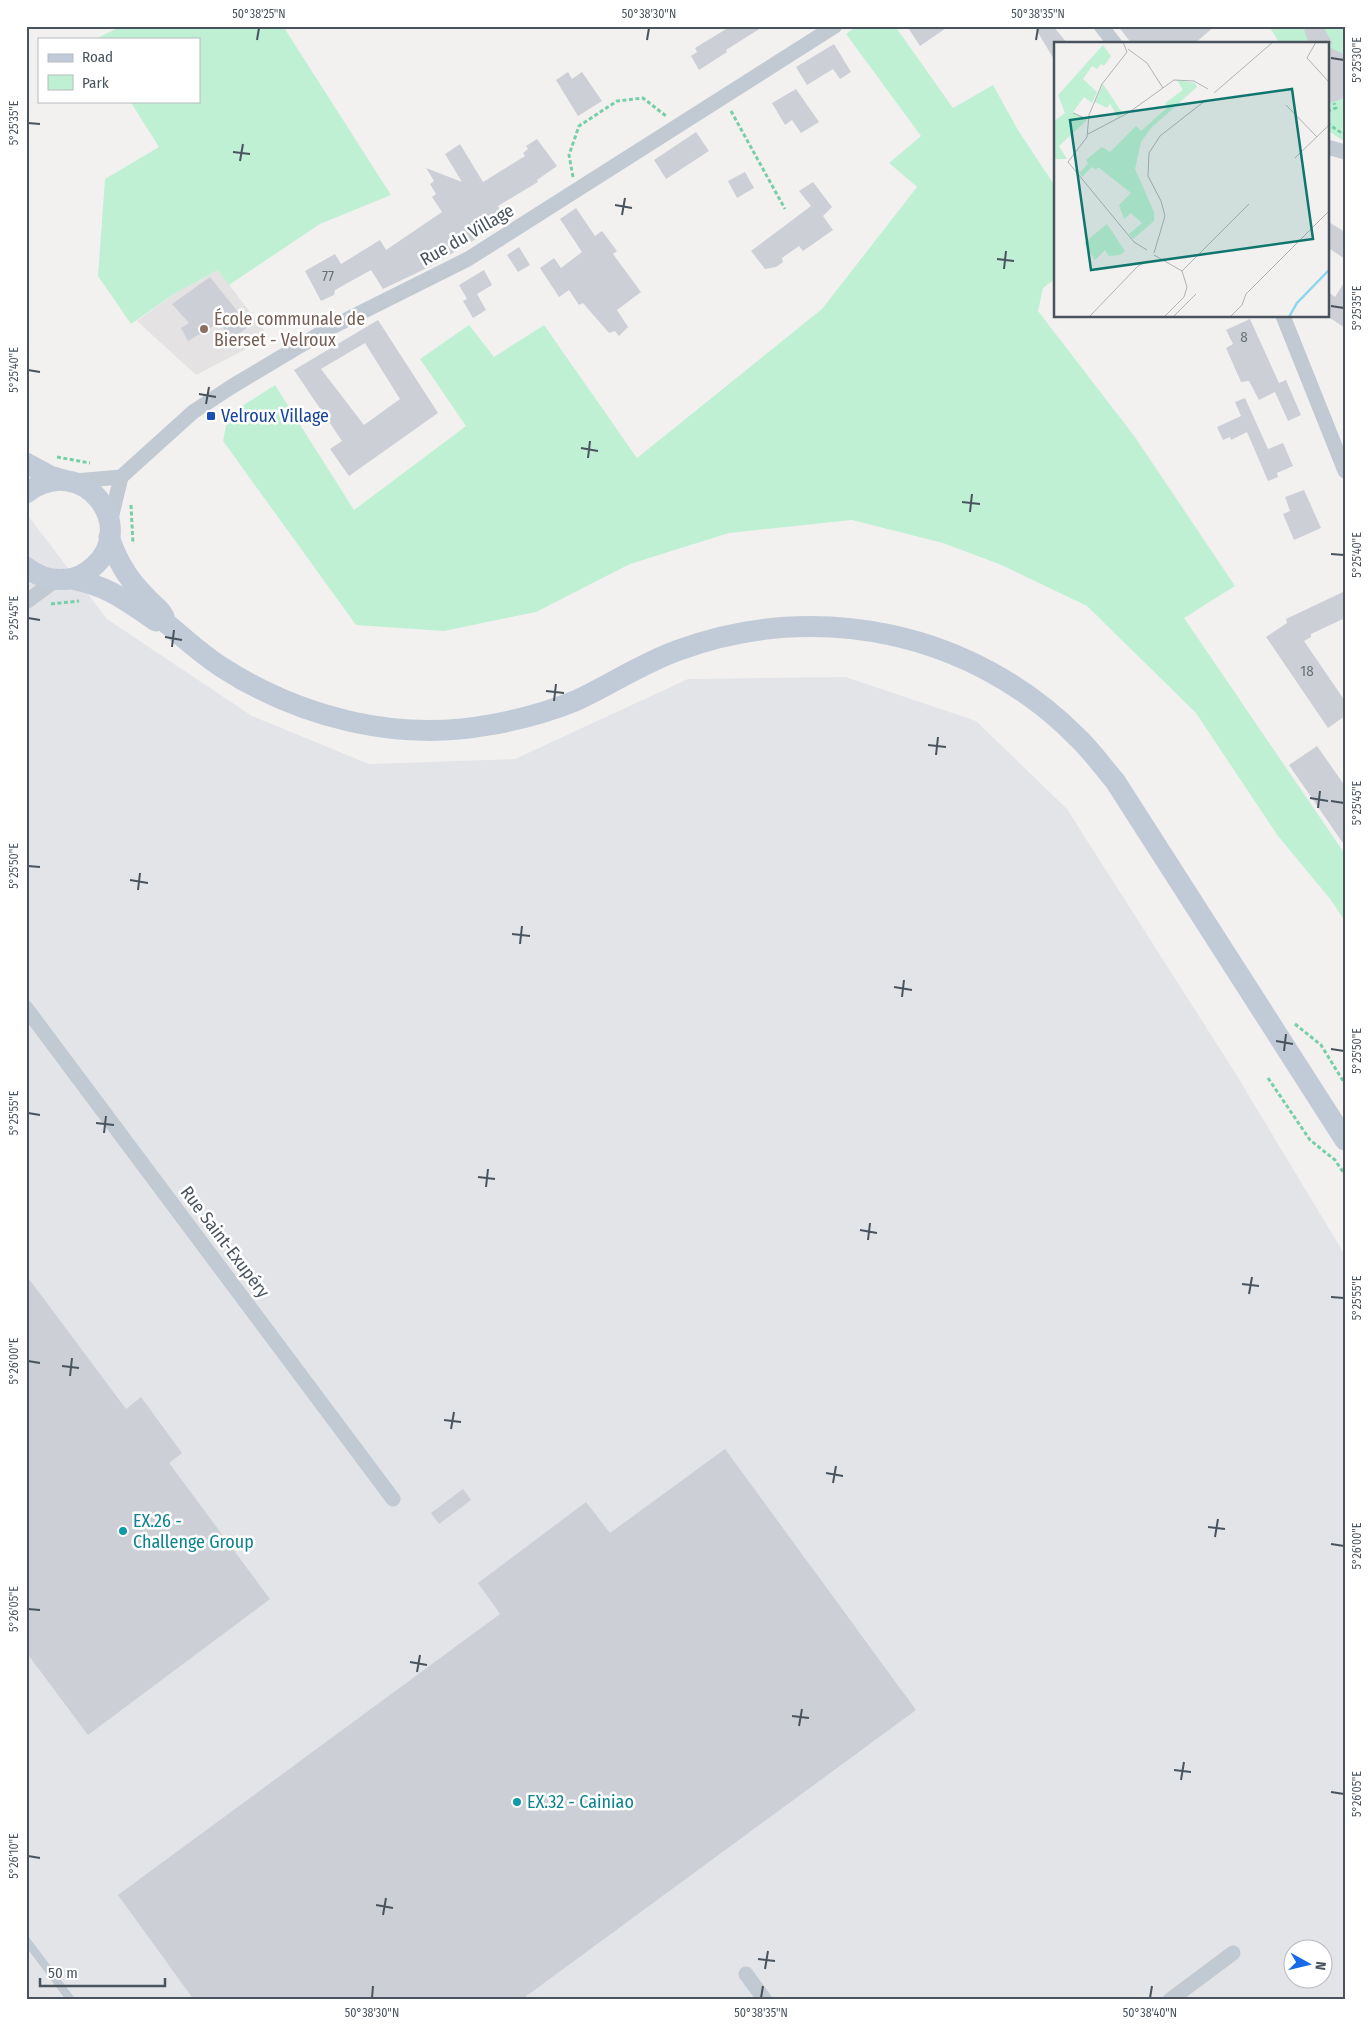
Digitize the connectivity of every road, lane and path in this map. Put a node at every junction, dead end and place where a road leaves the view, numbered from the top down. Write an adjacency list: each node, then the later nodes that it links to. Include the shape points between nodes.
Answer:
1 (835, 26): 4 (street, Rue du Village)
2 (1101, 26): 3 (street)
3 (1113, 42)
4 (724, 98): 8 (street, Rue du Village); 13 (path)
5 (1334, 103): 6 (path, via 1336,108)
6 (1328, 112)
7 (1328, 124): 9 (path)
8 (678, 125): 12 (street, Rue du Village); 12 (path, via 642,98 617,101 609,106 579,126 569,155)
9 (1345, 133)
10 (1328, 147): 11 (street)
11 (1345, 152)
12 (575, 192): 19 (street, Rue du Village, via 468,259 328,329 231,387 193,412)
13 (785, 209)
14 (1284, 318): 18 (street)
15 (48, 456): 17 (path)
16 (26, 463): 20 (street, via 50,476)
17 (93, 464)
18 (1345, 471)
19 (121, 477): 20 (street); 23 (street)
20 (68, 480): 21 (street, via 50,480); 23 (street, via 85,486 97,496 105,509)
21 (26, 493)
22 (132, 500): 24 (path)
23 (109, 530): 26 (street, via 105,551 98,563 86,573); 30 (street, via 116,558 124,572 161,612)
24 (133, 546)
25 (26, 567): 26 (street, via 41,576)
26 (64, 579): 28 (street); 30 (street, via 110,590 159,623)
27 (82, 600): 29 (path)
28 (26, 602)
29 (43, 607)
30 (165, 622): 35 (street, via 220,667 296,705 351,722 417,730 487,726 533,715 575,701 676,651 746,631 795,626 846,627 902,637 958,656 1028,696 1077,737 1109,774)
31 (26, 1008): 37 (street, Rue Saint-Exupéry)
32 (1291, 1019): 34 (path, via 1321,1045)
33 (1268, 1078): 36 (path, via 1310,1140 1335,1160)
34 (1345, 1084)
35 (1345, 1140)
36 (1345, 1174)
37 (393, 1499)
38 (26, 1940): 41 (lane)
39 (1233, 1953): 43 (street)
40 (746, 1974): 42 (street)
41 (71, 2000)
42 (765, 2000)
43 (1170, 2000)

